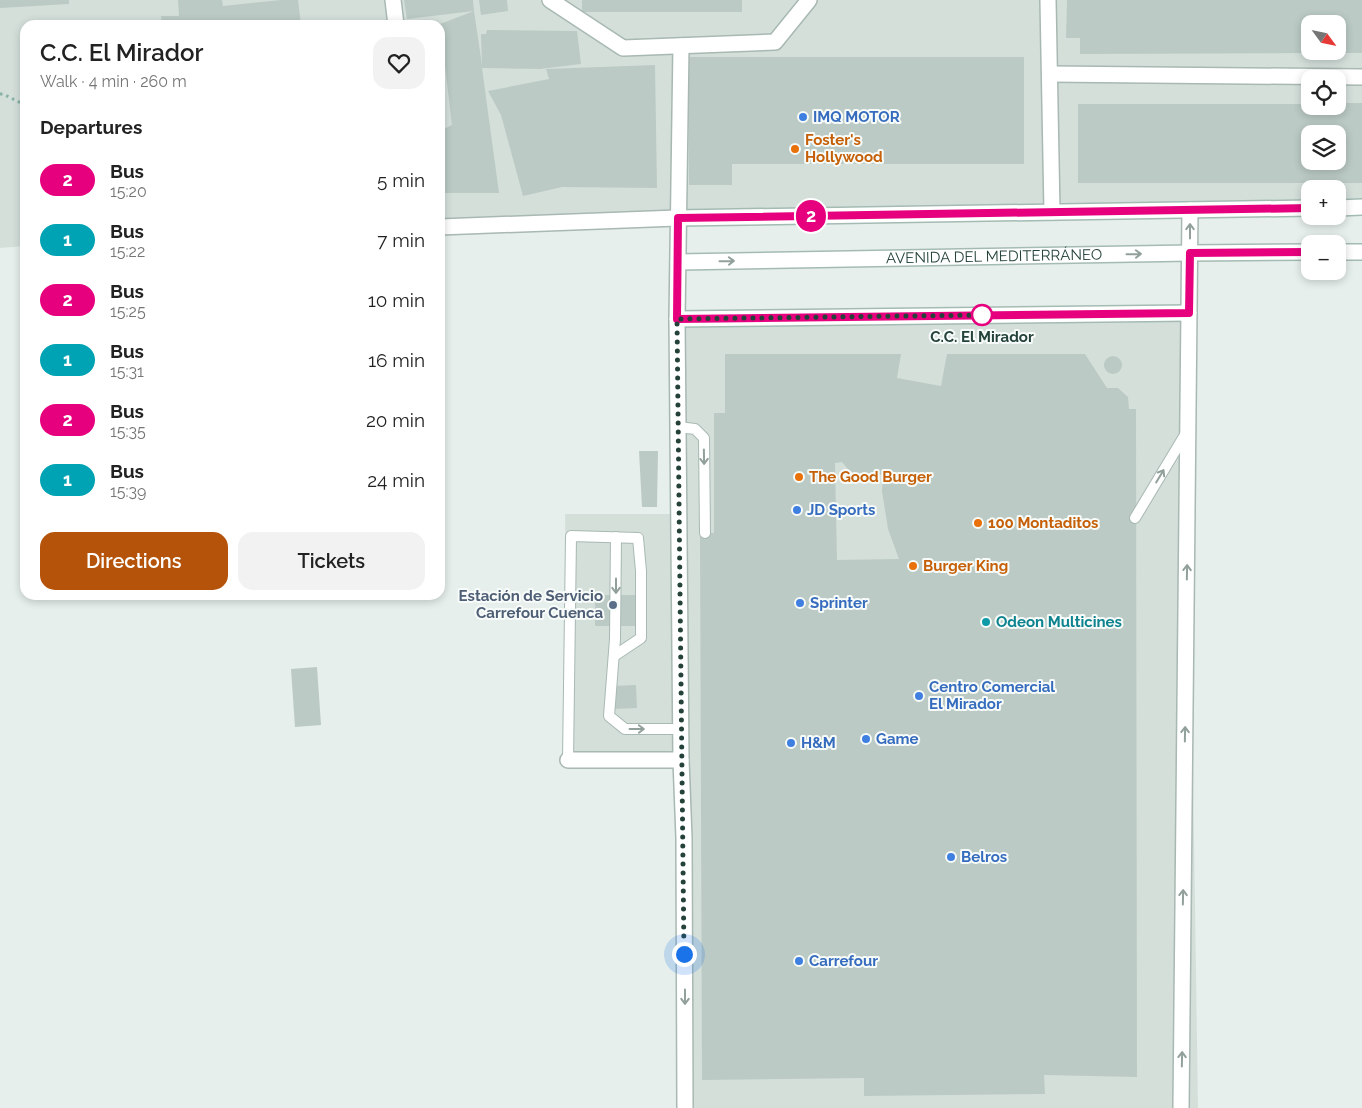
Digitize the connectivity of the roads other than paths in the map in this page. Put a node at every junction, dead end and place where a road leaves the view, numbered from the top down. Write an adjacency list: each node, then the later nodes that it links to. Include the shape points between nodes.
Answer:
1 (393, 0): 5 (street)
2 (550, 0): 6 (street, via 623,48)
3 (809, 0): 6 (street, via 775,42)
4 (1048, 0): 7 (street)
5 (395, 20)
6 (681, 46): 14 (street)
7 (1050, 74): 8 (street); 13 (street)
8 (1362, 78)
9 (1362, 207): 11 (street)
10 (1301, 208): 12 (street)
11 (1346, 208)
12 (1190, 210): 13 (street); 19 (street, one-way to 12)
13 (1052, 212): 14 (street)
14 (678, 218): 15 (street); 20 (street)
15 (445, 227)
16 (1301, 252): 19 (street, AVENIDA DEL MEDITERRÁNEO)
17 (1346, 252): 18 (street)
18 (1362, 252)
19 (1190, 253): 20 (street, AVENIDA DEL MEDITERRÁNEO, one-way to 19); 21 (street)
20 (678, 262): 22 (street)
21 (1189, 313): 22 (street); 24 (street)
22 (677, 319): 23 (street)
23 (678, 427): 26 (lane, one-way to 26, via 695,429 704,438); 29 (street)
24 (1188, 430): 25 (lane, one-way to 24); 33 (street, one-way to 24)
25 (1135, 518)
26 (705, 533)
27 (616, 537): 28 (lane, one-way to 28); 28 (lane, via 638,538 641,638); 30 (lane, via 571,536)
28 (614, 656): 29 (lane, one-way to 29, via 609,716 625,729)
29 (682, 729): 31 (street)
30 (568, 760): 31 (street)
31 (681, 760): 32 (street, one-way to 32)
32 (685, 1108)
33 (1181, 1108)

